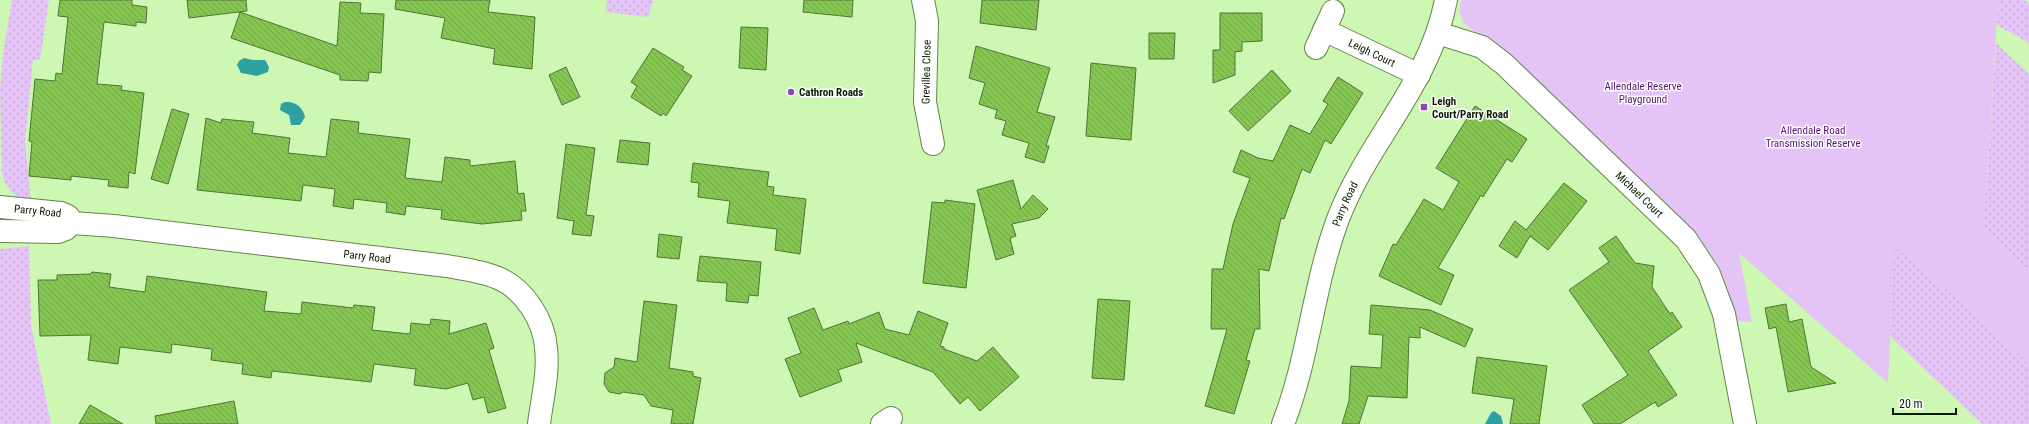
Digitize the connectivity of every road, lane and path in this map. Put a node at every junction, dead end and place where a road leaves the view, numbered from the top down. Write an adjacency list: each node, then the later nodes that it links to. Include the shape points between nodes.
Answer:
1 (923, 0): 6 (street, Grevillea Close, via 927,21 925,102)
2 (1446, 0): 4 (street, Parry Road)
3 (1324, 30): 5 (street, Leigh Court)
4 (1438, 33): 5 (street, Parry Road); 12 (street, Michael Court, via 1482,48 1504,64 1686,240 1709,274 1724,314)
5 (1419, 75): 11 (street, Parry Road, via 1366,162 1338,218 1320,275 1300,371)
6 (933, 144)
7 (0, 207): 8 (street, Parry Road, via 61,213 68,216)
8 (72, 222): 9 (street, Parry Road, via 66,229 58,232); 10 (street, Parry Road, via 447,266 500,278 524,298 543,330 546,366)
9 (0, 231)
10 (540, 424)
11 (1283, 424)
12 (1744, 424)

